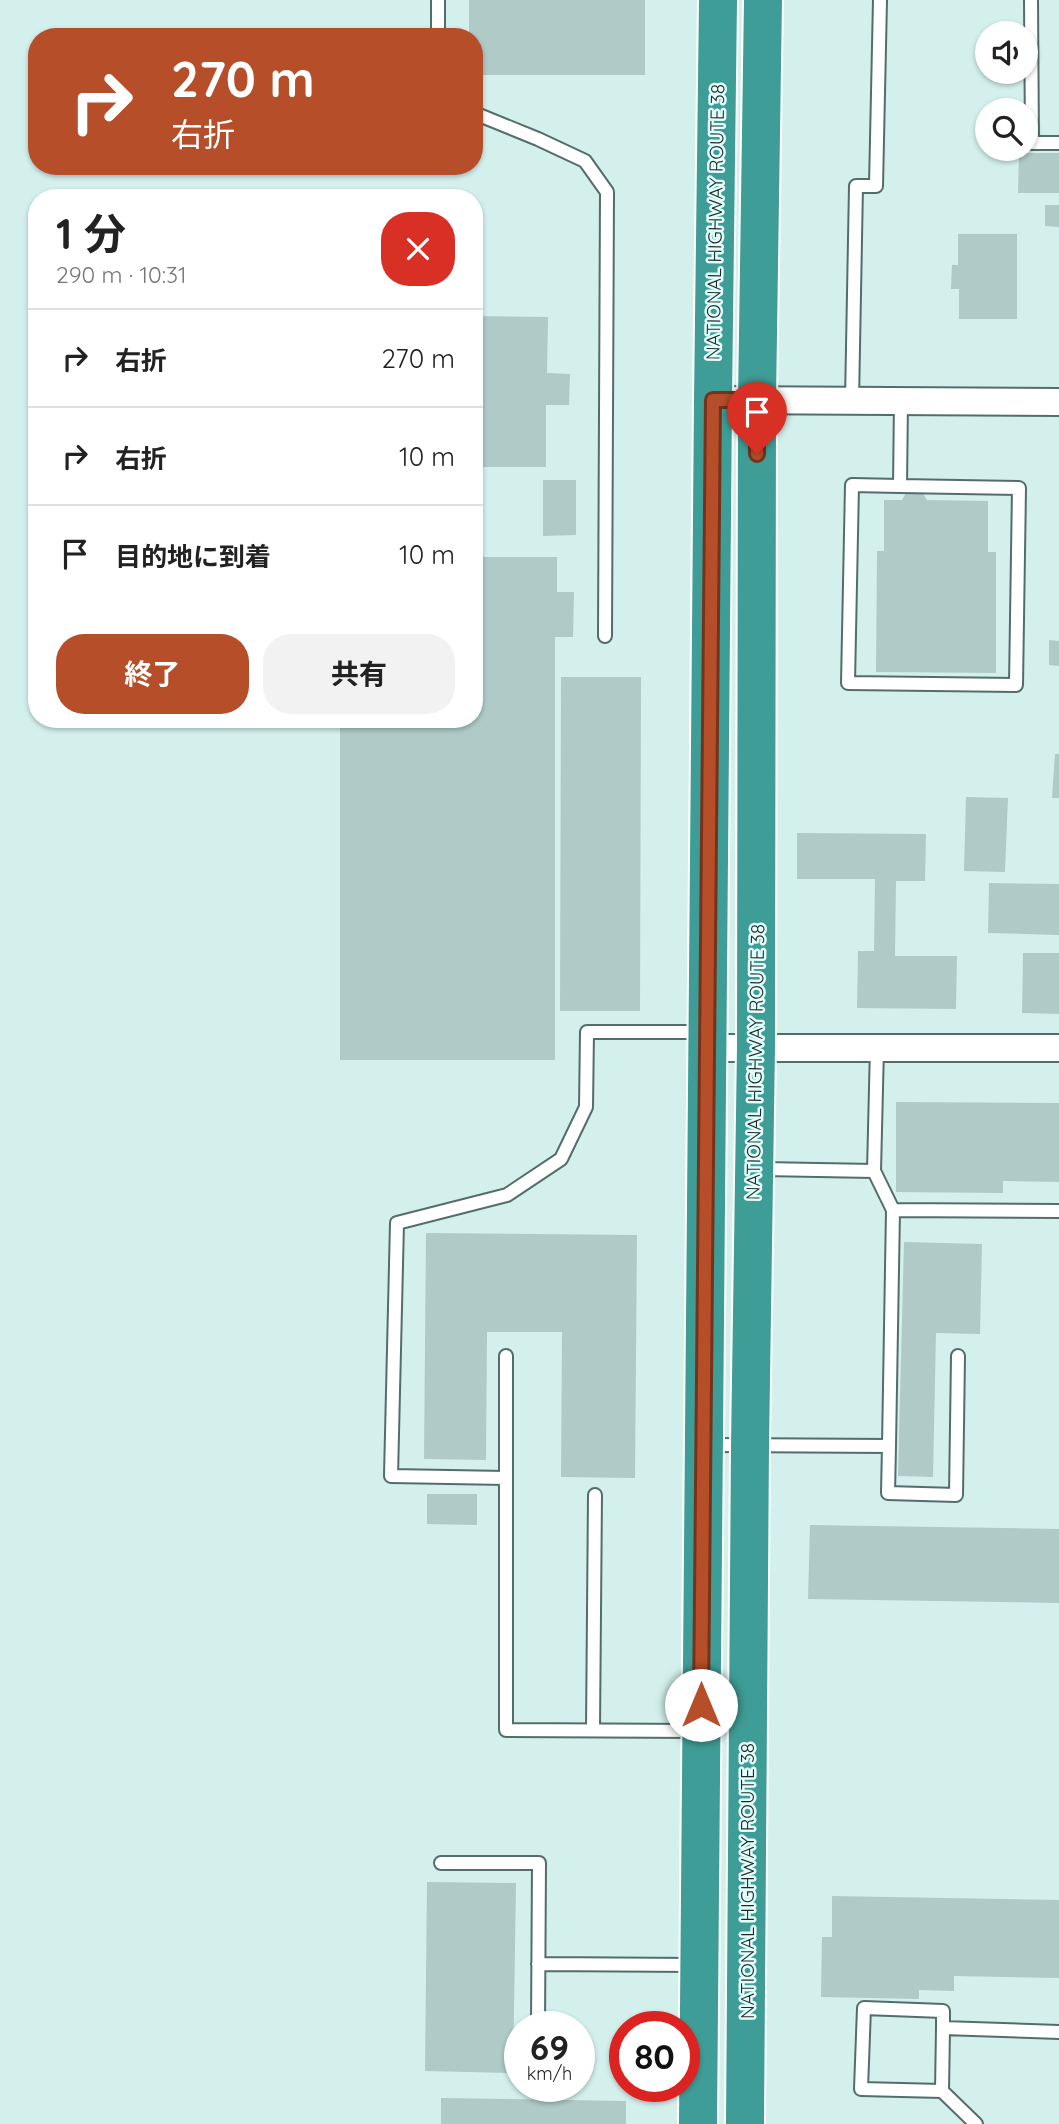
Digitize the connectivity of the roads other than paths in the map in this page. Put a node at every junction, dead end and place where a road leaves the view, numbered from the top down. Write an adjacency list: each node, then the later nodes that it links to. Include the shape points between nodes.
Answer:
1 (438, 0): 6 (lane)
2 (718, 0): 9 (highway, NATIONAL HIGHWAY ROUTE 38)
3 (762, 0): 10 (highway, NATIONAL HIGHWAY ROUTE 38)
4 (880, 0): 11 (lane, via 876,186 856,186)
5 (1031, 0): 8 (lane, via 1032,143)
6 (438, 28)
7 (483, 117): 15 (lane, via 585,162 607,192)
8 (1059, 142)
9 (713, 400): 10 (street); 16 (highway, NATIONAL HIGHWAY ROUTE 38)
10 (757, 400): 11 (street); 17 (highway, NATIONAL HIGHWAY ROUTE 38)
11 (852, 401): 12 (street)
12 (901, 401): 13 (street); 14 (lane)
13 (1059, 402)
14 (900, 486): 14 (lane, via 1019,488 1016,685 848,682 852,485)
15 (605, 636)
16 (707, 1040): 17 (street); 26 (highway, NATIONAL HIGHWAY ROUTE 38); 29 (lane, via 587,1032 586,1107 561,1159 507,1195 397,1223 391,1476)
17 (756, 1047): 18 (street); 20 (highway, NATIONAL HIGHWAY ROUTE 38)
18 (877, 1047): 19 (street); 21 (lane)
19 (1059, 1048)
20 (754, 1168): 21 (lane); 27 (highway, NATIONAL HIGHWAY ROUTE 38)
21 (874, 1171): 22 (lane)
22 (893, 1210): 23 (lane); 28 (lane)
23 (1059, 1211)
24 (506, 1356): 29 (lane)
25 (958, 1356): 28 (lane, via 956,1495 888,1493)
26 (703, 1445): 27 (lane); 32 (highway, NATIONAL HIGHWAY ROUTE 38)
27 (750, 1446): 28 (lane); 41 (highway, NATIONAL HIGHWAY ROUTE 38)
28 (889, 1446)
29 (506, 1478): 31 (lane, via 506,1730)
30 (595, 1495): 31 (lane)
31 (593, 1730): 32 (lane)
32 (701, 1731): 35 (highway, NATIONAL HIGHWAY ROUTE 38)
33 (441, 1863): 34 (lane, via 539,1863)
34 (538, 1964): 35 (lane); 36 (lane)
35 (699, 1965): 40 (highway, NATIONAL HIGHWAY ROUTE 38)
36 (538, 2011)
37 (943, 2028): 38 (lane); 39 (lane); 39 (lane, via 943,2011 864,2008 861,2089)
38 (1059, 2032)
39 (942, 2091): 42 (lane)
40 (698, 2124)
41 (745, 2124)
42 (976, 2124)

